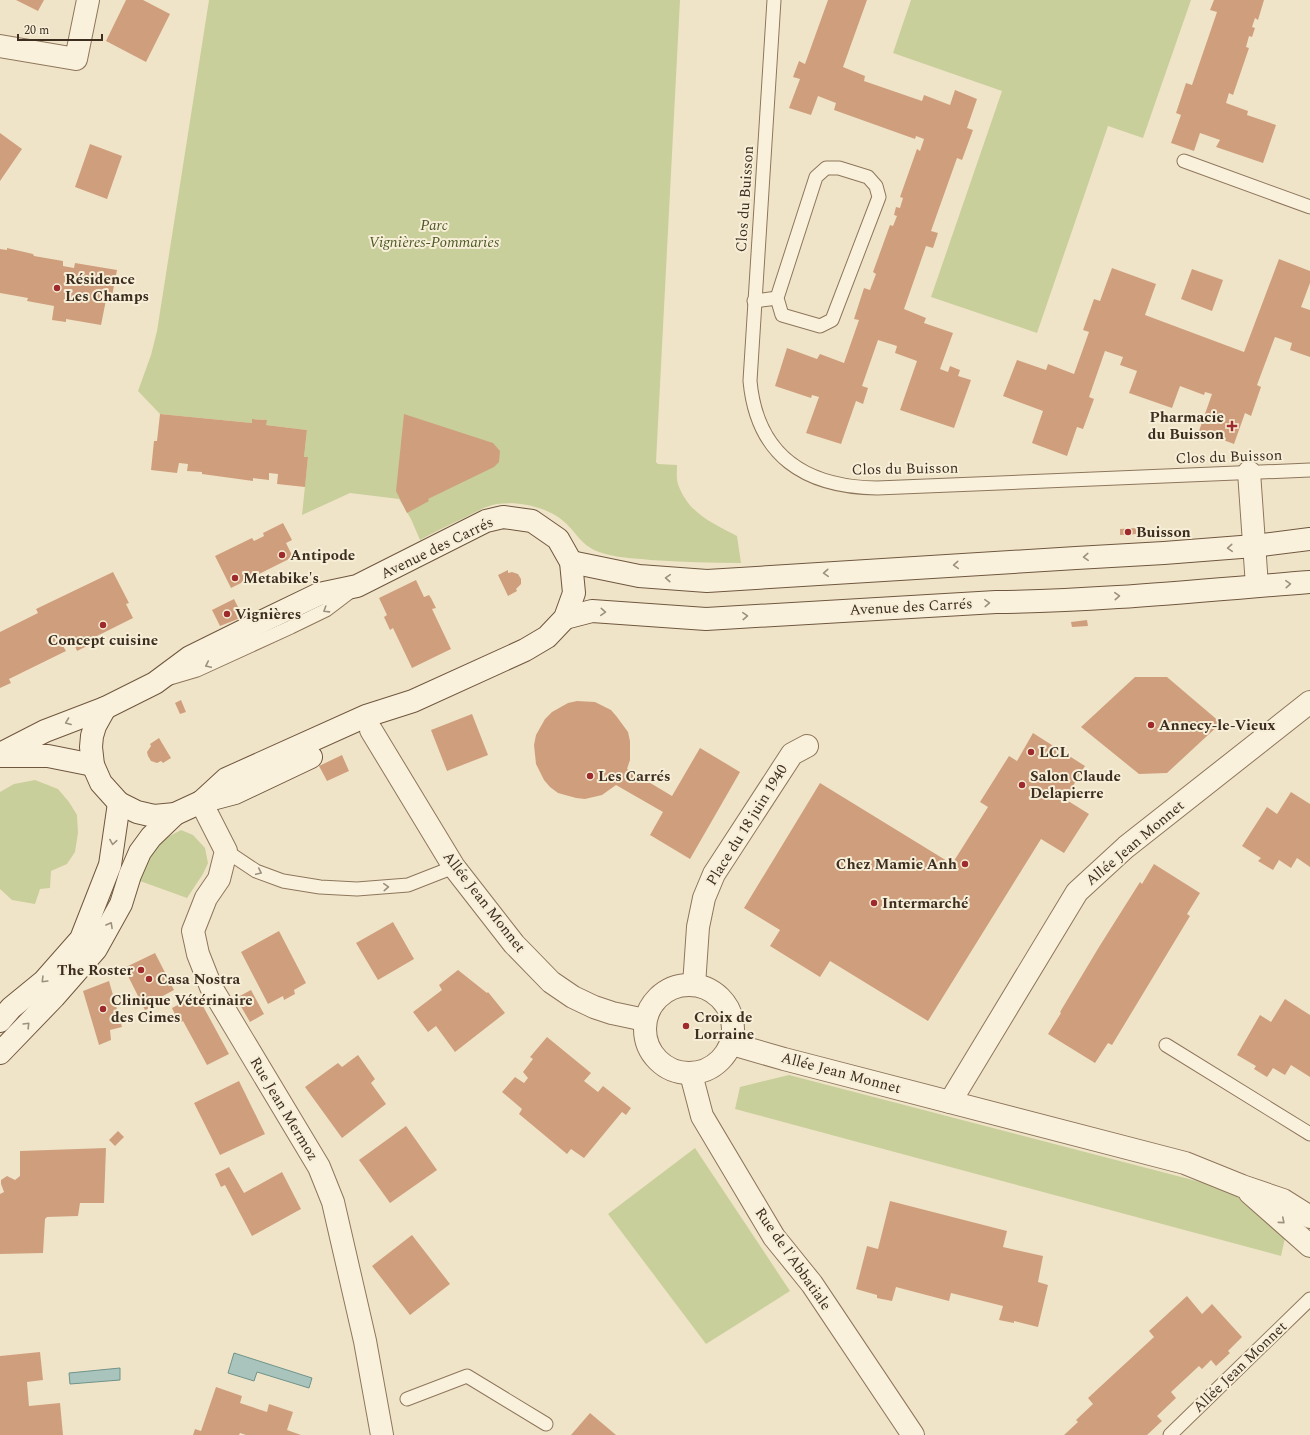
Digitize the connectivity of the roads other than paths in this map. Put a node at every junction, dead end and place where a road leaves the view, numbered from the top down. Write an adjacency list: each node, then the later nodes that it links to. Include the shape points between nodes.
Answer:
1 (88, 0): 3 (main road, via 76,59)
2 (774, 0): 7 (lane, Clos du Buisson)
3 (0, 46)
4 (1184, 161): 5 (lane)
5 (1310, 207)
6 (777, 298): 6 (lane, via 816,177 826,168 839,168 868,177 876,186 879,196 832,320 820,326 782,315); 7 (lane)
7 (754, 301): 9 (lane, Clos du Buisson, via 750,381 756,415 763,431 785,459 800,470 829,483 877,488)
8 (1310, 470): 9 (lane, Clos du Buisson)
9 (1249, 472): 11 (main road)
10 (1310, 538): 11 (main road)
11 (1254, 546): 12 (main road, one-way to 12, via 707,581 639,576); 14 (main road)
12 (571, 562): 15 (main road, Avenue des Carrés, via 574,594); 18 (main road, Avenue des Carrés, via 558,539 532,521 503,517 486,521 357,586 319,594 266,619 190,657 155,682)
13 (1310, 582): 14 (main road, Avenue des Carrés, one-way to 13)
14 (1257, 586): 15 (main road, Avenue des Carrés, one-way to 14, via 592,611 706,619 996,602 1041,602)
15 (565, 618): 16 (main road, Avenue des Carrés, via 547,637 524,650)
16 (413, 701): 19 (main road, Avenue des Carrés); 23 (main road, Avenue des Carrés, via 366,716 226,779)
17 (1310, 702): 35 (main road, Allée Jean Monnet, via 1126,847 1077,892)
18 (105, 708): 21 (main road, one-way to 21, via 45,731); 22 (main road, Avenue des Carrés, via 92,736)
19 (371, 730): 23 (main road, Avenue des Carrés, via 235,793); 27 (main road, Allée Jean Monnet)
20 (807, 746): 28 (main road, Place du 18 juin 1940, via 792,754 708,886 698,927)
21 (0, 755): 22 (main road, via 48,756)
22 (93, 765): 24 (main road, Avenue des Carrés, via 101,783)
23 (201, 802): 25 (main road, Avenue des Carrés); 26 (main road)
24 (119, 803): 25 (main road, Avenue des Carrés, via 137,812 154,816); 30 (main road, one-way to 30, via 110,865 81,939 44,981 11,1008)
25 (175, 814): 33 (main road, one-way to 25, via 96,949 121,904 140,852 151,837)
26 (226, 851): 27 (lane, one-way to 27, via 256,872 282,881 357,889 408,885); 43 (main road, Rue Jean Mermoz, via 219,879 206,898 193,931 198,954 211,987 319,1167 333,1202 365,1341)
27 (454, 867): 29 (main road, Allée Jean Monnet, via 514,944 551,982 594,1007)
28 (694, 984): 29 (main road, via 670,988 660,995 651,1006); 31 (main road, via 718,995 727,1005 733,1017)
29 (645, 1020): 34 (main road, via 646,1037 652,1053 659,1062 679,1072)
30 (0, 1021)
31 (732, 1044): 34 (main road, via 716,1065); 35 (main road, Allée Jean Monnet)
32 (1166, 1045): 36 (lane)
33 (0, 1053)
34 (691, 1074): 44 (main road, Rue de l'Abbatiale, via 702,1116 774,1238 812,1284)
35 (950, 1102): 37 (main road, Allée Jean Monnet, via 1186,1163)
36 (1310, 1134)
37 (1242, 1186): 38 (main road, Allée Jean Monnet, via 1283,1200); 39 (main road, Allée Jean Monnet, one-way to 39)
38 (1310, 1217)
39 (1310, 1246)
40 (1310, 1299): 45 (lane, Allée Jean Monnet)
41 (407, 1399): 42 (lane, via 467,1376)
42 (546, 1424)
43 (382, 1435)
44 (913, 1435)
45 (1170, 1435)

